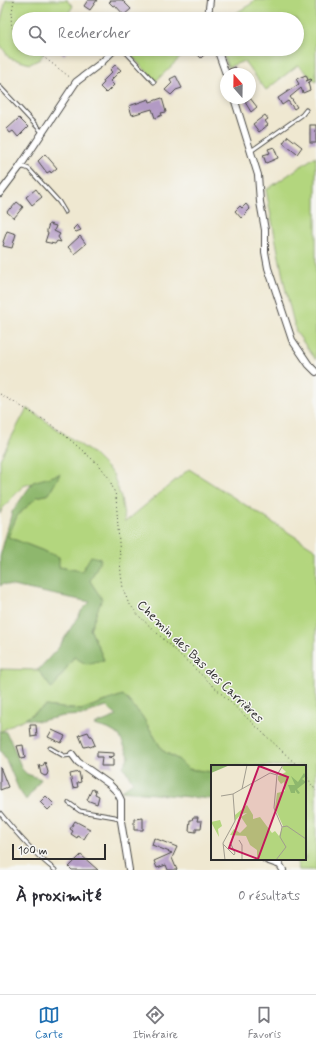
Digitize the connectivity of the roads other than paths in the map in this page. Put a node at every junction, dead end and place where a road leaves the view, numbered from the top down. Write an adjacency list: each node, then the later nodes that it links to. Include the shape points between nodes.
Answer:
1 (210, 0): 2 (street)
2 (208, 12)
3 (108, 56): 11 (street, via 76,82)
4 (130, 56): 7 (lane)
5 (220, 56): 6 (street)
6 (224, 68)
7 (154, 82)
8 (0, 87): 11 (lane)
9 (236, 104): 12 (street)
10 (306, 110): 12 (lane)
11 (42, 132): 13 (street)
12 (251, 151): 16 (street, via 258,175 268,268 292,340)
13 (19, 168): 14 (street); 15 (lane, via 29,169)
14 (0, 192)
15 (65, 212)
16 (316, 372)
17 (50, 748): 18 (lane, via 64,756)
18 (72, 754): 21 (street, via 78,762 117,792 121,800)
19 (69, 803): 21 (lane, via 80,810 114,817)
20 (0, 812): 23 (lane, via 16,833)
21 (121, 821): 24 (street)
22 (266, 860): 25 (street, via 280,865)
23 (55, 870)
24 (129, 870)
25 (282, 870)

